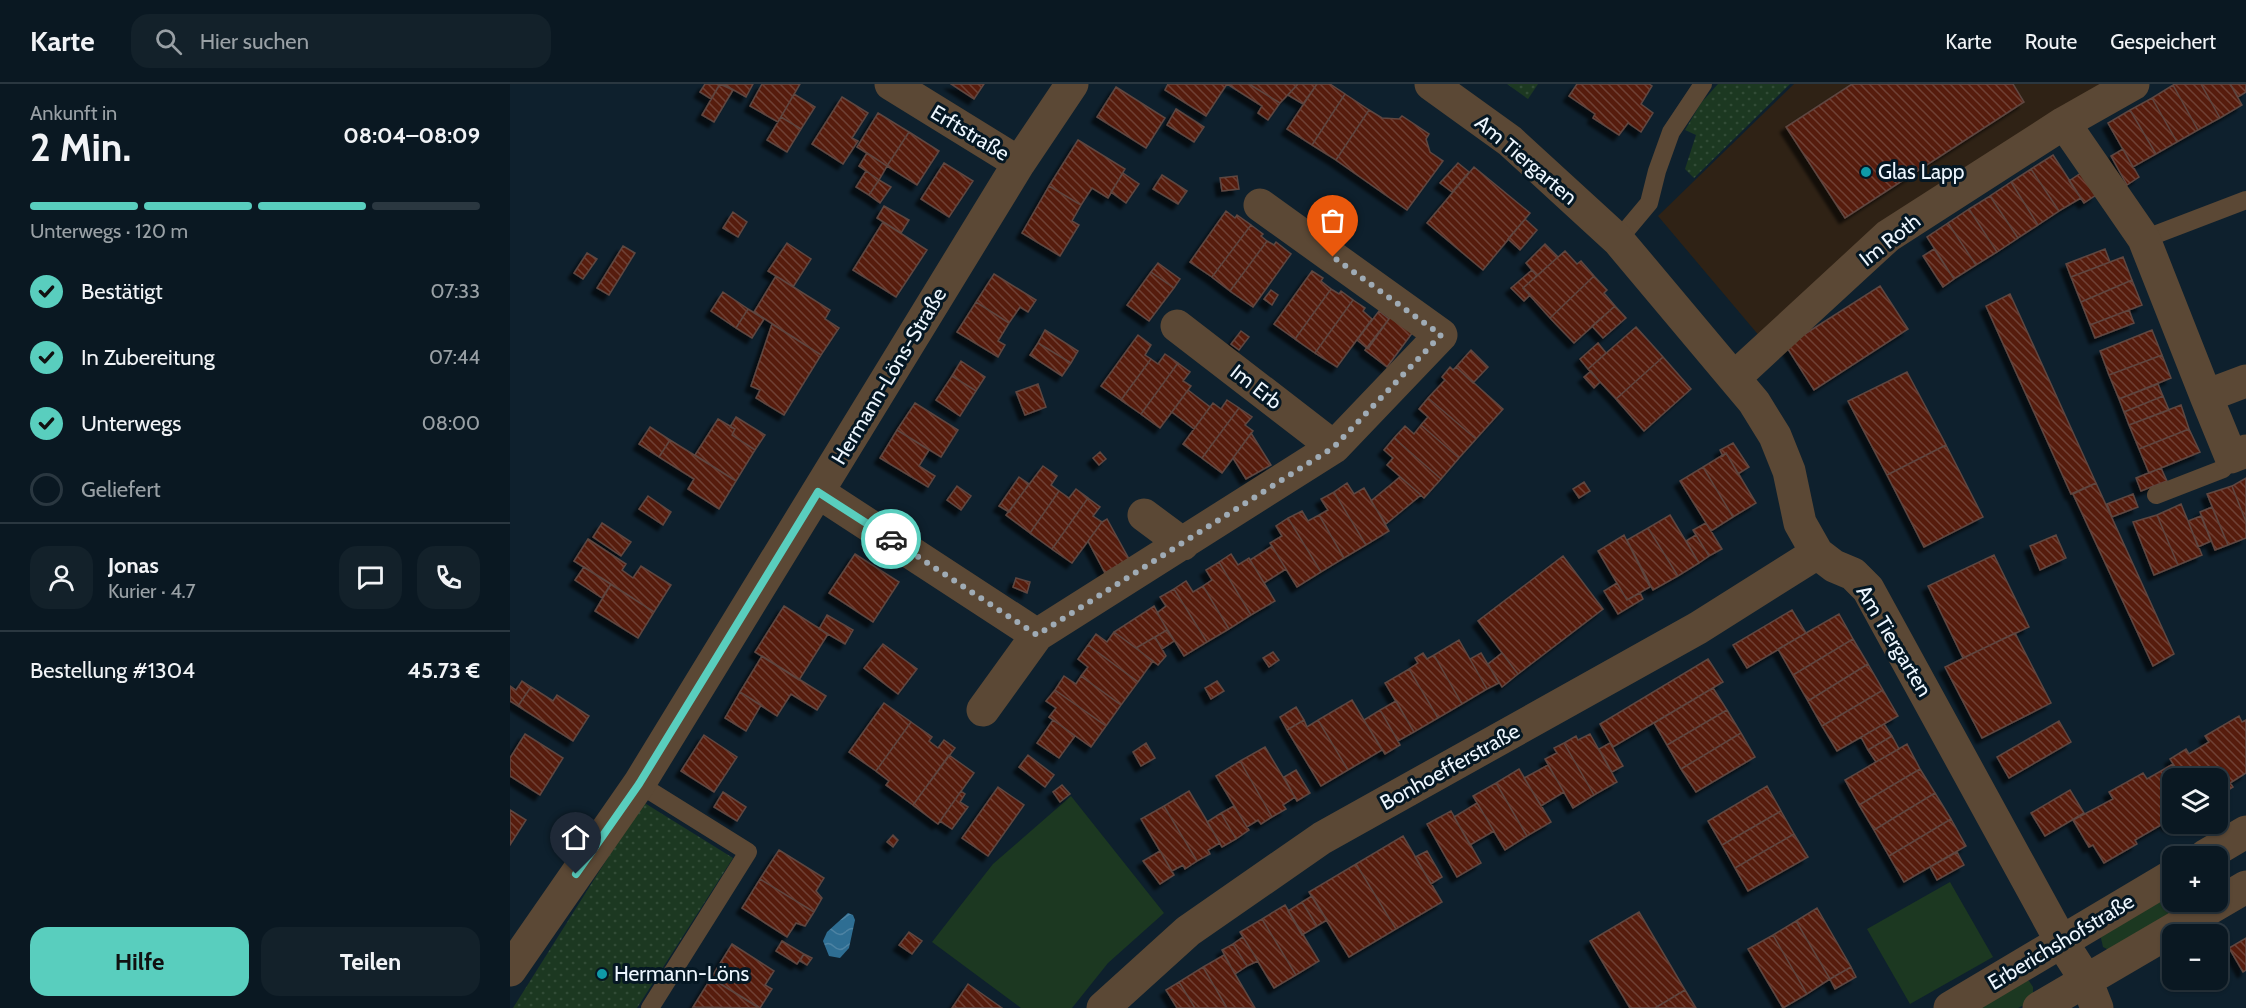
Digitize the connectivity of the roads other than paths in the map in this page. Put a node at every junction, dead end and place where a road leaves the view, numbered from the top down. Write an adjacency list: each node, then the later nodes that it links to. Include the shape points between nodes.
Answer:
1 (891, 84): 7 (street, Erftstraße)
2 (1072, 84): 7 (street, Hermann-Löns-Straße)
3 (1431, 84): 11 (street, Am Tiergarten, via 1510,141)
4 (1703, 84): 11 (lane, via 1671,132 1649,203)
5 (2133, 84): 6 (street, Im Roth)
6 (2064, 123): 10 (street); 13 (street, Im Roth, via 1888,236)
7 (1019, 162): 18 (street, Hermann-Löns-Straße)
8 (2246, 200): 10 (lane)
9 (1260, 205): 16 (street, via 1441,335)
10 (2144, 239): 15 (street)
11 (1618, 240): 13 (street, Am Tiergarten)
12 (1178, 326): 16 (street, Im Erb)
13 (1734, 378): 22 (street, Am Tiergarten, via 1775,436 1789,471 1800,523)
14 (2246, 381): 15 (street)
15 (2206, 396): 17 (street)
16 (1334, 447): 21 (street)
17 (2238, 454): 19 (lane, via 2223,469)
18 (818, 492): 23 (street); 25 (street, Hermann-Löns-Straße)
19 (2156, 495)
20 (1144, 515): 21 (street)
21 (1183, 544): 23 (street)
22 (1817, 553): 30 (street, Am Tiergarten, via 1853,574 1868,589); 34 (street, Bonhoefferstraße, via 1698,628 1322,838 1188,931)
23 (1037, 635): 24 (street)
24 (983, 711)
25 (639, 784): 31 (street, Hermann-Löns-Straße); 33 (lane, via 748,852)
26 (2246, 832): 27 (street)
27 (2222, 846)
28 (2162, 882): 30 (street, Erberichshofstraße)
29 (2246, 887): 32 (street)
30 (2061, 941): 32 (street, Am Tiergarten); 35 (street, Erberichshofstraße)
31 (510, 970)
32 (2092, 994): 36 (street)
33 (650, 1008)
34 (1102, 1008)
35 (1950, 1008)
36 (2039, 1008)

